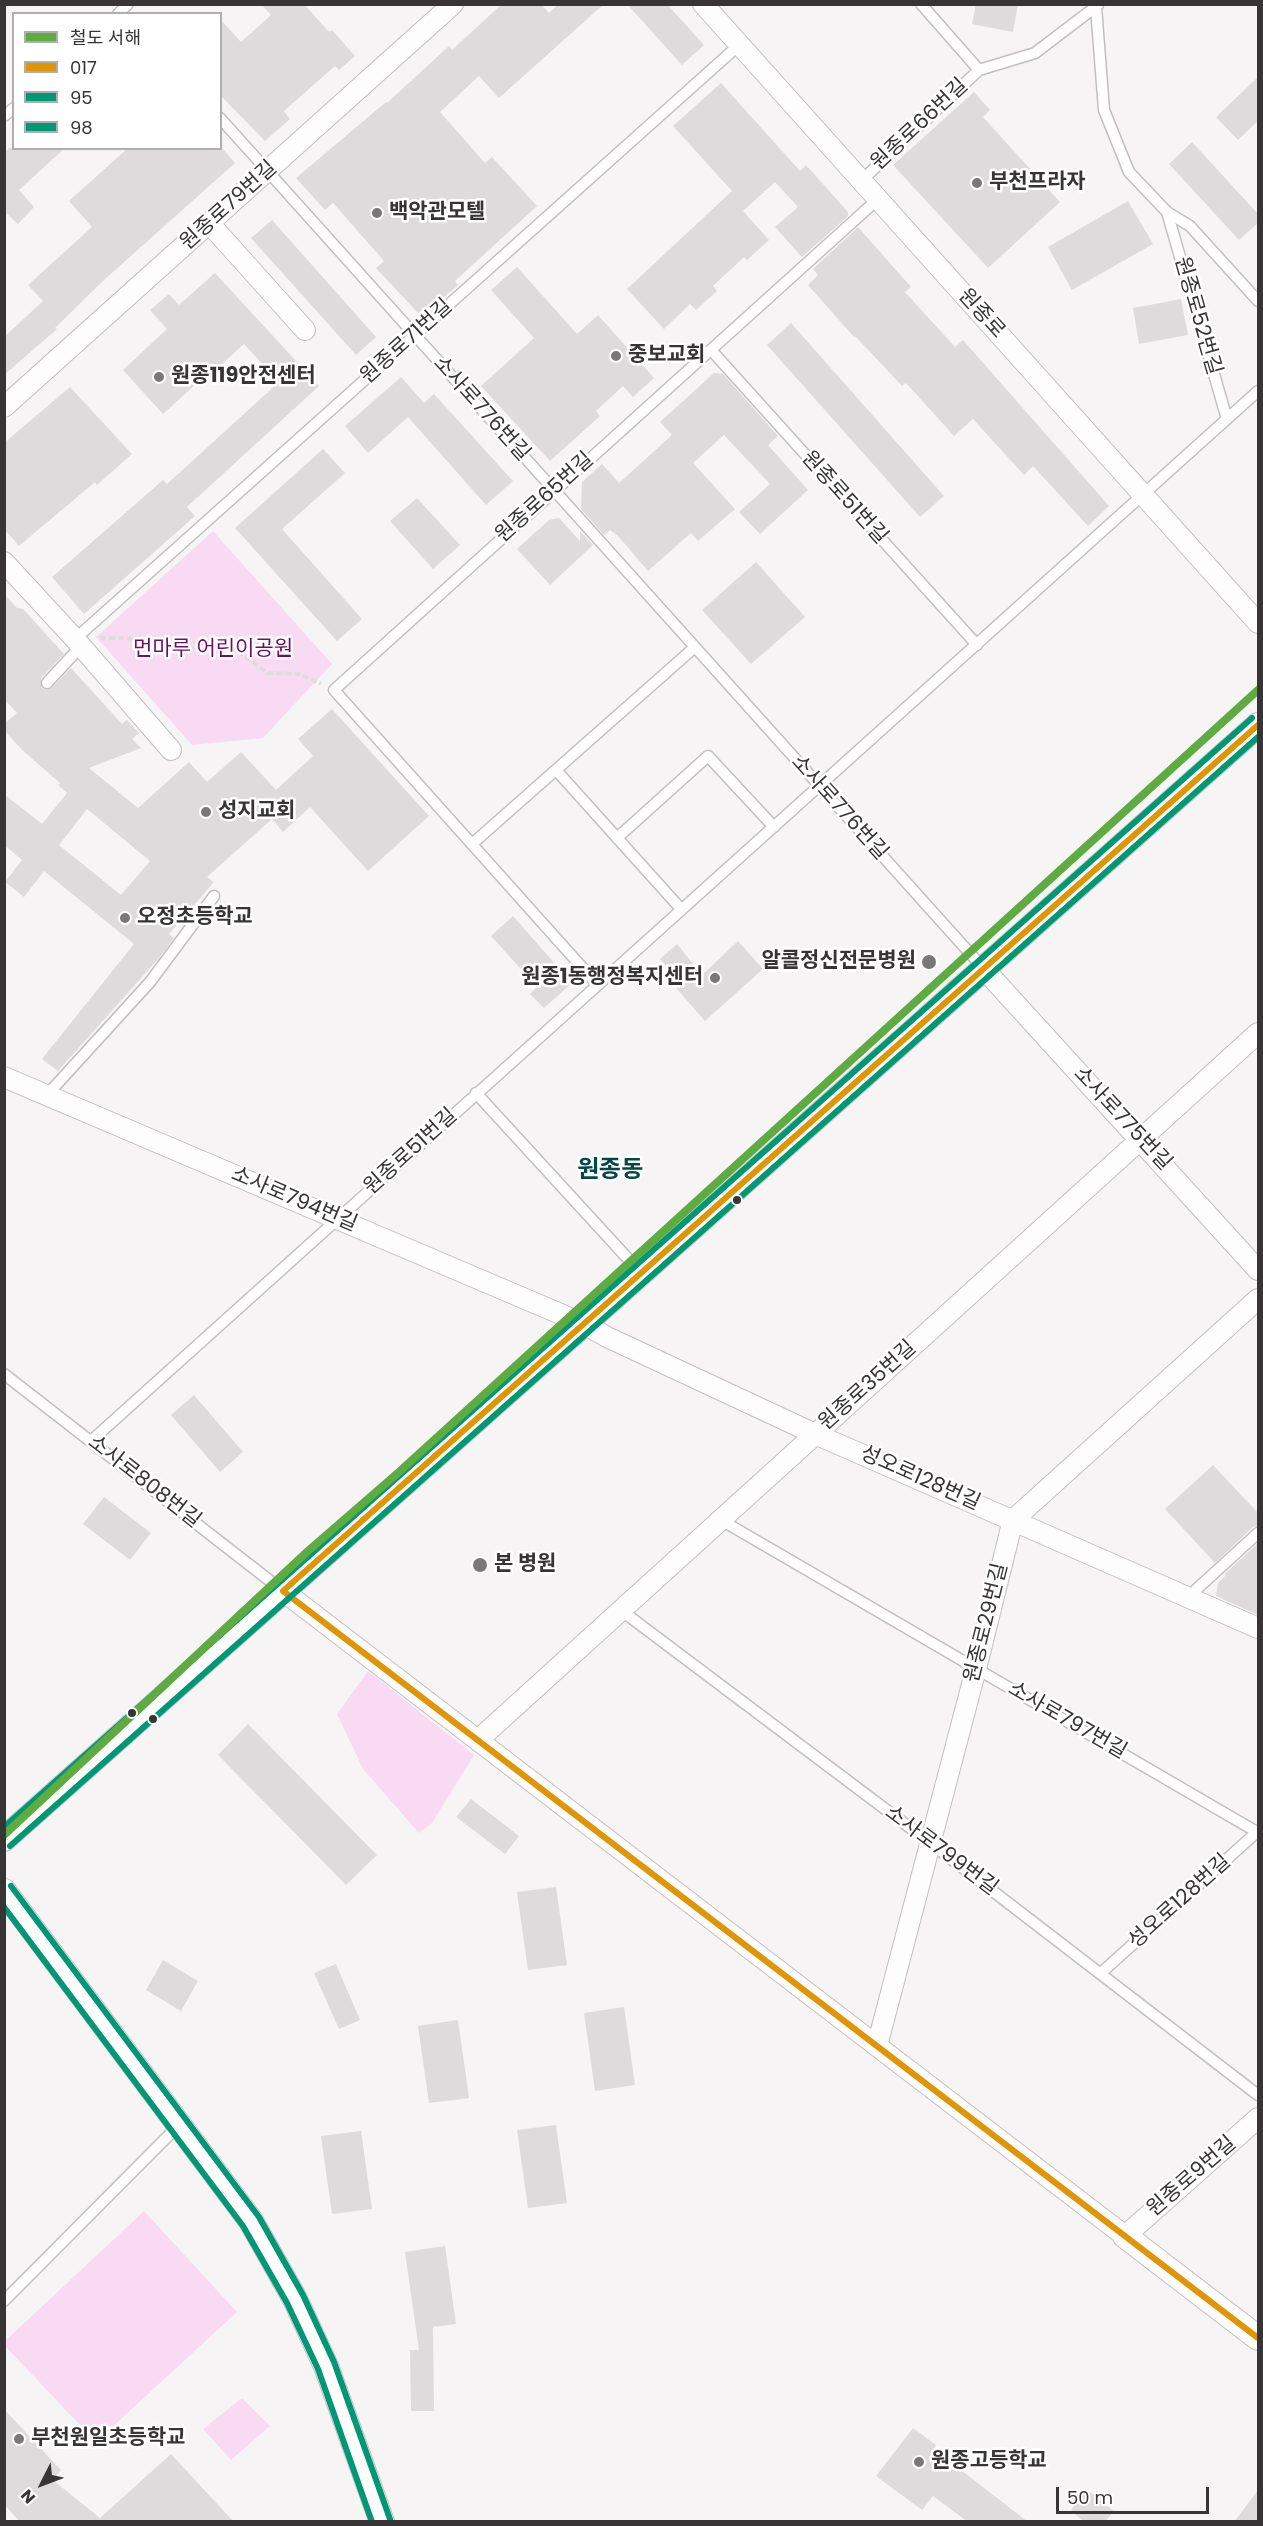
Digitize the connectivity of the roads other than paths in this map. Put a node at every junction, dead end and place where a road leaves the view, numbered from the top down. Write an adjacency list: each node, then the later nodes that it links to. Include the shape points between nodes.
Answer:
1 (453, 4): 8 (street, 원종로79번길)
2 (703, 4): 5 (street, 원종로)
3 (921, 4): 6 (lane, 원종로66번길)
4 (1097, 6): 6 (lane, 원종로66번길, via 1035,53); 11 (lane, 원종로52번길, via 1104,110 1129,172)
5 (739, 45): 9 (street, 원종로); 15 (lane, 원종로71번길)
6 (980, 70): 9 (lane, 원종로66번길)
7 (222, 120): 8 (lane, 소사로776번길)
8 (267, 171): 12 (street, 원종로79번길); 15 (lane, 소사로776번길)
9 (861, 181): 10 (street, 원종로)
10 (878, 199): 16 (lane, 원종로65번길); 21 (street, 원종로)
11 (1167, 212): 13 (lane, 원종로52번길, via 1190,226); 19 (lane, 원종로52번길)
12 (209, 223): 14 (street); 18 (street, 원종로79번길)
13 (1258, 301)
14 (305, 330)
15 (415, 335): 20 (lane, 소사로776번길); 24 (lane, 원종로71번길)
16 (712, 351): 20 (lane, 원종로65번길); 25 (lane, 원종로51번길)
17 (1258, 391): 19 (lane, 원종로51번길)
18 (4, 407)
19 (1227, 419): 21 (lane, 원종로51번길)
20 (553, 490): 26 (lane, 소사로776번길); 34 (lane, 원종로65번길, via 334,690)
21 (1143, 495): 23 (street, 원종로); 25 (lane, 원종로51번길)
22 (5, 563): 24 (street)
23 (1258, 623)
24 (78, 643): 27 (lane, 원종로71번길); 29 (street)
25 (977, 645): 31 (lane, 원종로51번길)
26 (695, 647): 30 (lane); 31 (lane, 소사로776번길)
27 (46, 683)
28 (1258, 725): 37 (street)
29 (171, 750)
30 (556, 770): 33 (lane); 34 (lane)
31 (819, 786): 32 (lane, 원종로51번길); 37 (lane, 소사로776번길)
32 (774, 827): 33 (lane, via 708,756); 36 (lane, 원종로51번길)
33 (617, 838): 36 (lane)
34 (472, 844): 38 (lane)
35 (214, 896): 42 (lane, via 150,982)
36 (681, 909): 38 (lane, 원종로51번길)
37 (984, 969): 43 (street, 소사로775번길); 46 (street)
38 (597, 984): 41 (lane, 원종로51번길)
39 (1258, 1033): 43 (street, 원종로35번길)
40 (4, 1077): 42 (street, 소사로794번길)
41 (476, 1093): 44 (lane, 원종로51번길); 46 (lane)
42 (47, 1095): 44 (street, 소사로794번길)
43 (1141, 1139): 45 (street, 소사로775번길); 50 (street, 원종로35번길)
44 (338, 1219): 48 (street, 소사로794번길); 51 (lane, 원종로51번길)
45 (1258, 1270)
46 (641, 1274): 48 (street)
47 (1258, 1299): 53 (street)
48 (584, 1324): 50 (street, 성오로128번길); 55 (street)
49 (4, 1374): 51 (lane, 소사로808번길)
50 (815, 1434): 52 (street, 원종로35번길); 53 (street, 성오로128번길)
51 (91, 1441): 55 (lane, 소사로808번길)
52 (721, 1520): 57 (street, 원종로35번길); 59 (lane, 소사로797번길)
53 (1012, 1520): 56 (street, 성오로128번길); 59 (street, 원종로29번길)
54 (1258, 1533): 56 (lane)
55 (283, 1591): 60 (street); 62 (street)
56 (1188, 1597): 58 (street, 성오로128번길)
57 (622, 1611): 60 (street, 원종로35번길); 63 (lane, 소사로799번길)
58 (1258, 1628)
59 (976, 1669): 61 (lane, 소사로797번길); 63 (street, 원종로29번길)
60 (478, 1740): 66 (street)
61 (1258, 1831): 65 (lane, 성오로128번길)
62 (4, 1839)
63 (929, 1842): 65 (lane, 소사로799번길); 66 (street, 원종로29번길)
64 (4, 1891): 69 (street)
65 (1101, 1972): 67 (lane, 소사로799번길)
66 (877, 2046): 70 (street)
67 (1258, 2095)
68 (1258, 2118): 70 (street, 원종로9번길)
69 (179, 2125): 71 (lane); 73 (street, via 251,2221 295,2299 326,2366)
70 (1125, 2236): 72 (street)
71 (4, 2301)
72 (1258, 2338)
73 (382, 2522)

